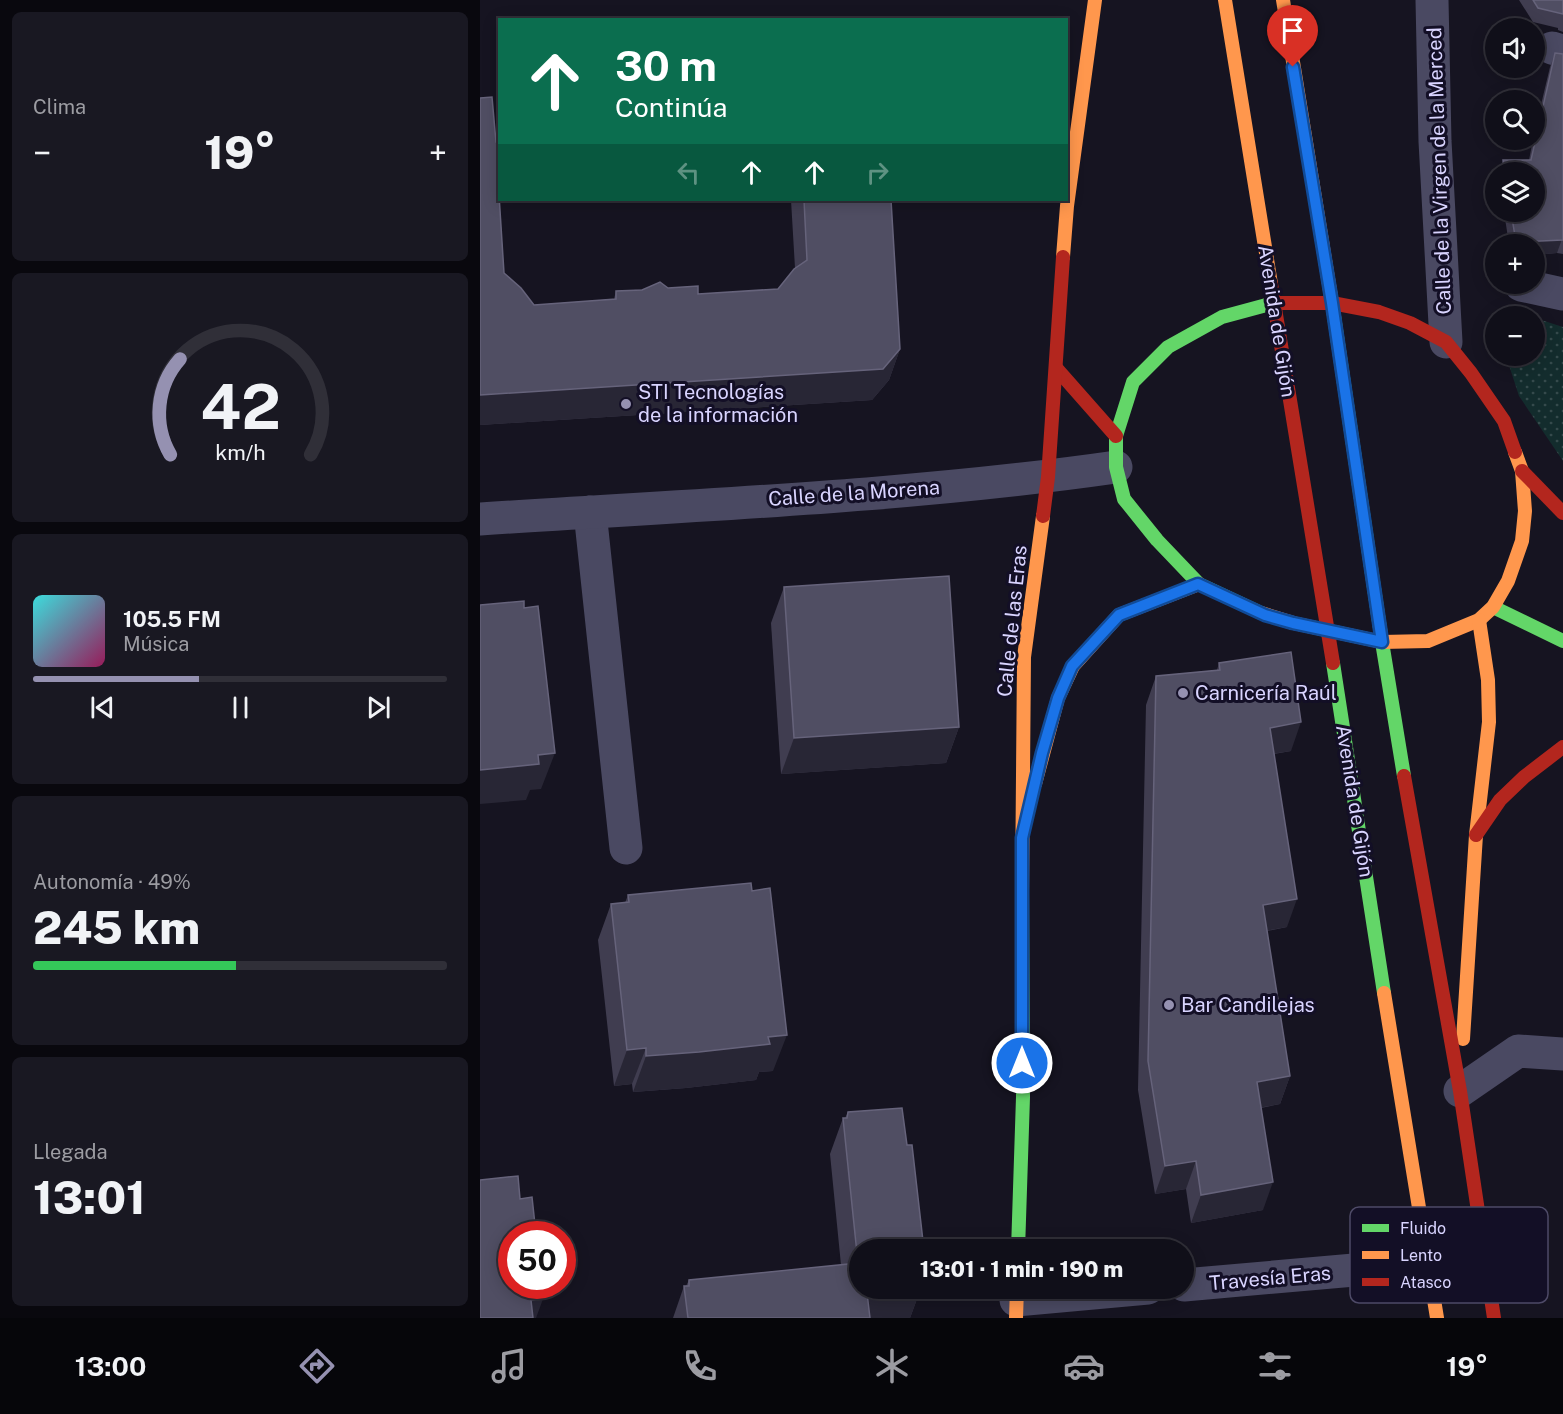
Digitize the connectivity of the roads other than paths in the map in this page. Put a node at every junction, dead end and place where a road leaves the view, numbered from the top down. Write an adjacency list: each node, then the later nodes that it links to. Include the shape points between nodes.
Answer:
1 (1095, 0): 5 (main road, Calle de las Eras)
2 (1225, 0): 9 (main road, Avenida de Gijón)
3 (1283, 0): 10 (main road)
4 (1432, 0): 11 (street, Calle de la Virgen de la Merced)
5 (1068, 199)
6 (1068, 201): 12 (main road, Calle de las Eras)
7 (1545, 290): 8 (street)
8 (1563, 294)
9 (1274, 303): 10 (main road); 13 (main road, via 1222,317 1168,347 1133,382); 22 (main road, Avenida de Gijón)
10 (1332, 303): 11 (main road, via 1378,312); 24 (main road)
11 (1446, 342): 14 (main road, via 1504,421)
12 (1056, 368): 13 (main road); 15 (main road, Calle de las Eras)
13 (1116, 452): 15 (street, Calle de la Morena); 19 (main road, via 1124,499)
14 (1522, 471): 17 (main road); 20 (main road, via 1522,541 1508,581)
15 (1048, 477): 16 (street, Calle de la Morena); 27 (main road, Calle de las Eras, via 1024,657)
16 (590, 512): 18 (street, Calle de la Morena); 28 (street)
17 (1563, 513)
18 (480, 519)
19 (1198, 584): 22 (main road, via 1265,615); 27 (main road, via 1119,615 1072,666 1042,753)
20 (1493, 608): 21 (main road); 23 (main road)
21 (1479, 620): 24 (main road, via 1428,641); 26 (main road, via 1488,680 1489,722)
22 (1327, 631): 24 (main road); 31 (main road, Avenida de Gijón)
23 (1563, 641)
24 (1382, 642): 30 (main road)
25 (1563, 747): 26 (main road, via 1500,800)
26 (1476, 834): 30 (main road)
27 (1022, 838): 33 (main road, Calle de las Eras, via 1023,1097)
28 (626, 848)
29 (1563, 1054): 30 (street, via 1518,1051)
30 (1460, 1091): 32 (main road)
31 (1418, 1207)
32 (1477, 1207)
33 (1018, 1239)
34 (1350, 1270): 35 (street, Travesía Eras)
35 (1194, 1284)
36 (1044, 1299): 37 (street)
37 (1016, 1302)
38 (1434, 1303): 40 (main road, Avenida de Gijón)
39 (1492, 1303): 41 (main road)
40 (1437, 1318)
41 (1494, 1318)

